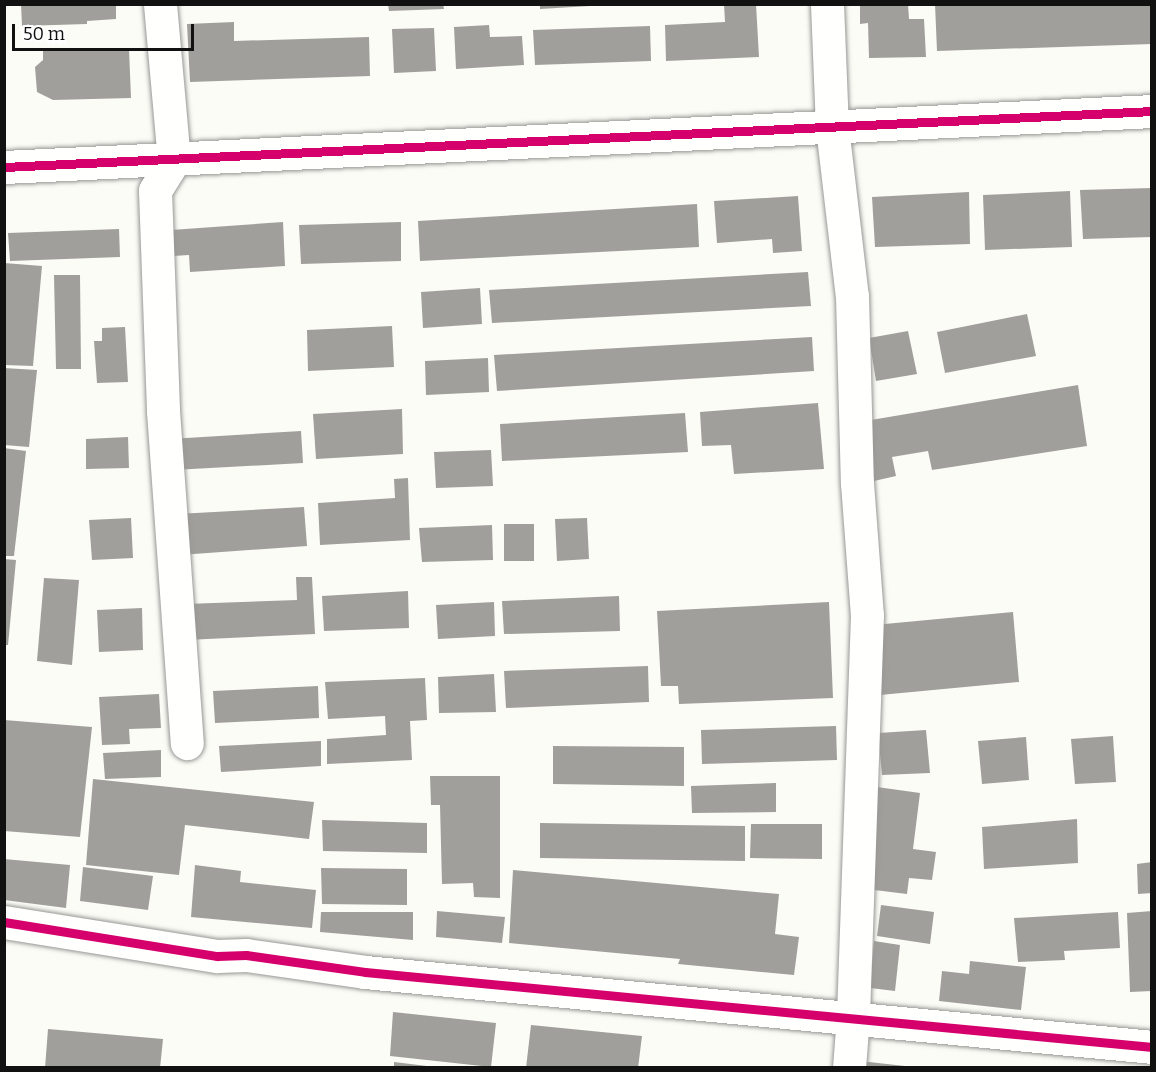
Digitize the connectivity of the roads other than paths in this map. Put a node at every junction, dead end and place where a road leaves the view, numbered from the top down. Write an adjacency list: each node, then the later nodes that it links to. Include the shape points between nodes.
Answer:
1 (160, 4): 5 (street)
2 (827, 4): 4 (street)
3 (1152, 111): 4 (street)
4 (832, 127): 5 (street); 9 (street, via 852,296 857,483 867,615)
5 (174, 160): 6 (street); 7 (street, via 155,191 162,411)
6 (4, 166)
7 (187, 743)
8 (4, 922): 9 (street, via 217,956 246,955 365,972)
9 (853, 1017): 10 (street); 11 (street)
10 (1152, 1047)
11 (849, 1068)

